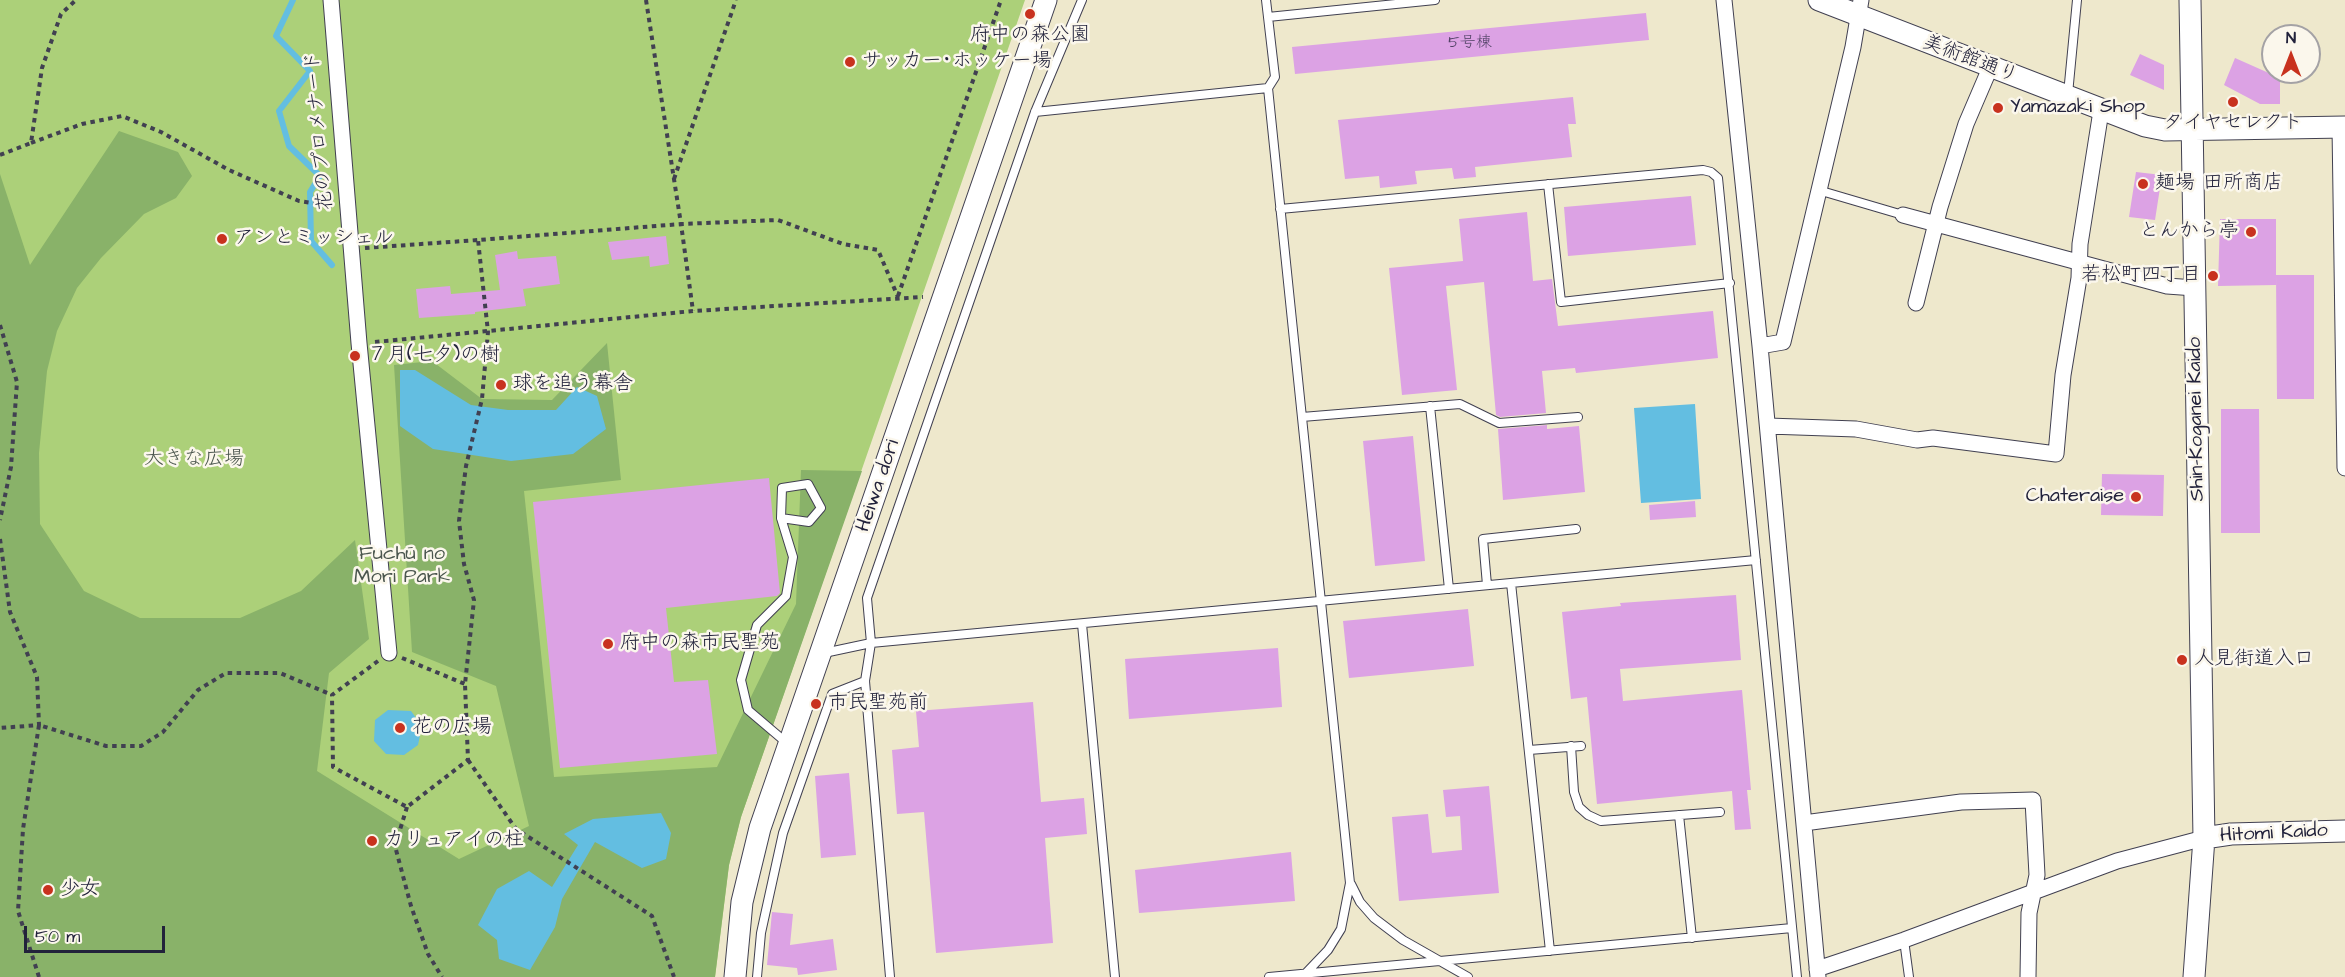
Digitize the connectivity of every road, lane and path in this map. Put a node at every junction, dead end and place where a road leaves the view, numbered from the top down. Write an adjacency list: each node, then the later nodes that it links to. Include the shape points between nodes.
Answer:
1 (76, 0): 23 (path, via 61,14 42,68)
2 (331, 0): 28 (street, 花のプロメナード)
3 (646, 0): 25 (path)
4 (736, 0): 25 (path)
5 (1001, 0): 38 (path)
6 (1046, 0): 39 (street, Heiwa dori)
7 (1082, 0): 20 (lane)
8 (1266, 0): 15 (lane)
9 (1435, 0): 15 (lane)
10 (1724, 0): 45 (street)
11 (1819, 0): 14 (street, 美術館通り)
12 (2077, 0): 18 (lane)
13 (2190, 0): 22 (street, Shin-Koganei Kaido)
14 (1860, 9): 16 (street, 美術館通り); 27 (street)
15 (1268, 16): 17 (lane, via 1275,77)
16 (1990, 68): 18 (street, 美術館通り); 32 (street, via 1966,124)
17 (1268, 88): 20 (lane); 29 (lane)
18 (2068, 98): 19 (street, 美術館通り)
19 (2101, 111): 22 (street, 美術館通り, via 2165,130); 35 (street)
20 (1035, 112): 61 (lane, via 867,598)
21 (2342, 127): 22 (street, 美術館通り); 50 (street)
22 (2193, 129): 37 (street, Shin-Koganei Kaido)
23 (31, 143): 24 (path); 28 (path, via 82,124 122,116 298,201)
24 (0, 155)
25 (674, 180): 31 (path)
26 (1548, 184): 29 (lane); 36 (lane, via 1711,172 1718,178 1721,191); 36 (lane, via 1561,302)
27 (1817, 190): 30 (lane); 45 (street, via 1784,342)
28 (348, 208): 34 (street, 花のプロメナード)
29 (1280, 209): 47 (lane)
30 (1903, 215): 32 (street)
31 (681, 224): 33 (path); 38 (path, via 778,220 843,244 878,250); 41 (path)
32 (1935, 224): 35 (street); 40 (street)
33 (478, 240): 34 (path); 43 (path)
34 (351, 249): 44 (street, 花のプロメナード)
35 (2079, 265): 37 (street, via 2167,286); 49 (street, via 2056,454 1933,438 1917,440 1856,429)
36 (1730, 283): 55 (lane)
37 (2195, 288): 79 (street, Shin-Koganei Kaido)
38 (898, 297): 39 (path); 41 (path)
39 (944, 297): 63 (street, Heiwa dori)
40 (1916, 303)
41 (693, 311): 43 (path)
42 (0, 325): 52 (path, via 16,382 11,467)
43 (488, 332): 44 (path); 65 (path, via 482,399 466,466 459,521 464,564 474,600)
44 (359, 344): 62 (street, 花のプロメナード)
45 (1761, 346): 49 (street)
46 (1430, 406): 47 (lane); 48 (lane, via 1460,404 1499,423); 58 (lane)
47 (1302, 417): 59 (lane)
48 (1578, 417)
49 (1768, 426): 77 (street)
50 (2345, 468)
51 (781, 518): 51 (lane, via 782,488 807,484 821,508 809,522); 69 (lane, via 794,557 786,596 757,625 741,680 748,710)
52 (0, 520)
53 (1575, 529): 57 (lane, via 1483,539)
54 (0, 539): 67 (path, via 10,612 37,677)
55 (1756, 560): 56 (lane); 82 (lane)
56 (1511, 583): 57 (lane); 72 (lane)
57 (1487, 585): 58 (lane)
58 (1449, 589): 59 (lane)
59 (1321, 601): 60 (lane); 80 (lane)
60 (1082, 624): 61 (lane); 95 (lane)
61 (871, 644): 63 (lane); 64 (lane)
62 (389, 653): 65 (path); 66 (path)
63 (820, 654): 69 (street, Heiwa dori)
64 (865, 681): 93 (lane, via 831,694 783,833 761,933); 94 (lane)
65 (465, 684): 73 (path)
66 (332, 695): 67 (path, via 280,673 226,673 198,690 163,732 141,746 106,746); 74 (path, via 333,767)
67 (39, 725): 68 (path); 89 (path, via 23,828 18,912)
68 (0, 728)
69 (789, 745): 92 (street, Heiwa dori, via 750,864 737,934)
70 (1571, 746): 71 (lane); 72 (lane); 76 (lane, via 1575,792 1579,807 1588,815 1601,821)
71 (1581, 746)
72 (1529, 750): 85 (lane)
73 (468, 760): 74 (path); 91 (path, via 516,828 652,916)
74 (407, 807): 90 (path, via 395,846 428,954)
75 (1720, 812): 76 (lane)
76 (1679, 815): 83 (lane)
77 (1804, 823): 81 (street, via 1961,802 2033,800 2037,875); 87 (street)
78 (2345, 831): 79 (street, Hitomi Kaido)
79 (2204, 838): 81 (street, via 2117,861); 101 (street, Shin-Koganei Kaido)
80 (1350, 883): 86 (lane, via 1374,918); 88 (lane, via 1341,929)
81 (2033, 893): 84 (street); 100 (street)
82 (1792, 928): 83 (lane); 98 (lane)
83 (1692, 938): 85 (lane)
84 (1904, 940): 87 (street); 99 (lane)
85 (1550, 951): 86 (lane)
86 (1440, 961): 88 (lane); 97 (lane)
87 (1817, 973)
88 (1306, 974): 96 (lane)
89 (39, 977)
90 (442, 977)
91 (674, 977)
92 (735, 977)
93 (757, 977)
94 (890, 977)
95 (1115, 977)
96 (1269, 977)
97 (1468, 977)
98 (1797, 977)
99 (1908, 977)
100 (2028, 977)
101 (2194, 977)

